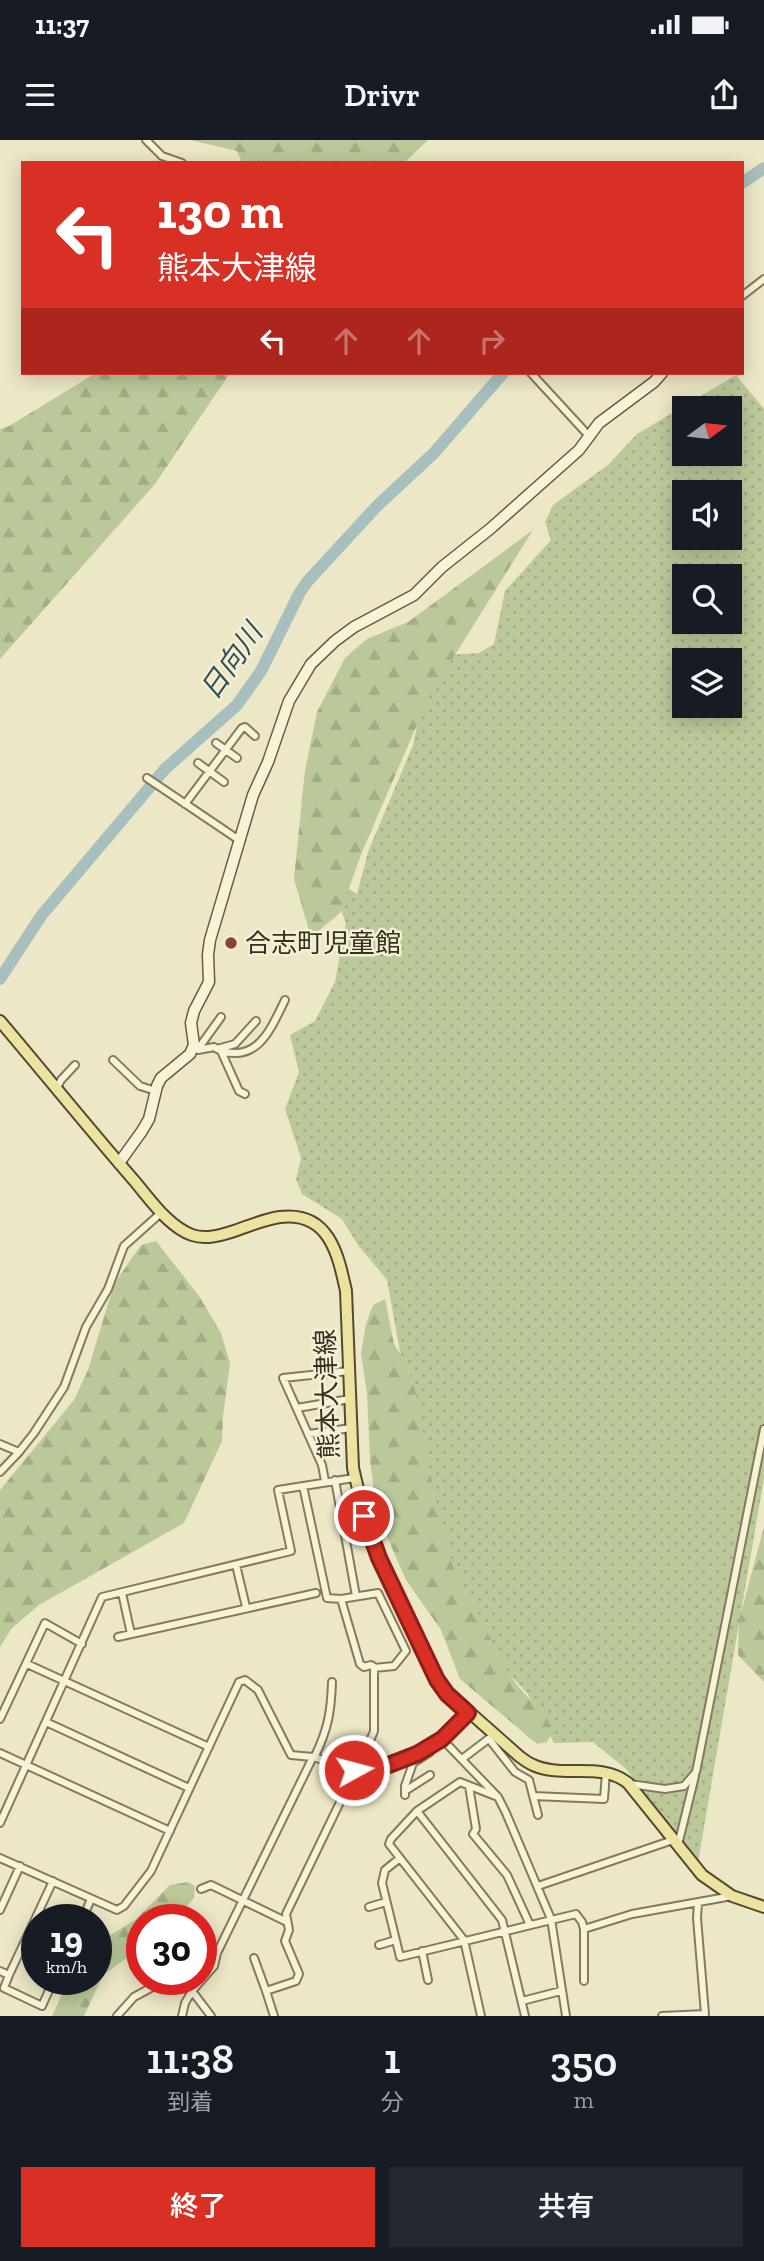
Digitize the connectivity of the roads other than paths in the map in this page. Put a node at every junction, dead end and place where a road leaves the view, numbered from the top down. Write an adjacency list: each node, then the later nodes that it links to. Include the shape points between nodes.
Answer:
1 (146, 140): 2 (street, via 162,156)
2 (176, 161)
3 (764, 279): 4 (street)
4 (744, 294)
5 (533, 375): 7 (street)
6 (660, 375): 7 (street)
7 (589, 436): 17 (street, via 550,477 414,595 354,627 311,664 289,701)
8 (255, 736): 10 (street, via 242,728)
9 (216, 743): 10 (street)
10 (227, 750): 11 (street); 13 (street)
11 (237, 758)
12 (198, 763): 13 (street)
13 (210, 772): 15 (street); 16 (street)
14 (147, 778): 16 (street)
15 (224, 782)
16 (185, 804): 17 (street)
17 (239, 840): 22 (street, via 211,940 209,982 191,1023)
18 (285, 1000): 23 (street, via 271,1028 253,1048 239,1055)
19 (221, 1017): 22 (street)
20 (0, 1021): 26 (main road, 熊本大津線)
21 (256, 1021): 23 (street, via 235,1044)
22 (195, 1050): 23 (street); 27 (street, via 161,1078)
23 (219, 1050): 28 (street, via 239,1091)
24 (113, 1060): 27 (street, via 140,1086)
25 (75, 1065): 26 (street)
26 (57, 1088): 29 (main road, 熊本大津線)
27 (156, 1091): 29 (street, via 149,1119)
28 (246, 1094)
29 (119, 1163): 30 (main road, 熊本大津線)
30 (162, 1212): 31 (main road, 熊本大津線, via 181,1230 202,1237 280,1217 295,1216 319,1227 330,1237 346,1291); 38 (street, via 124,1246 64,1387)
31 (349, 1371): 32 (main road, 熊本大津線); 33 (street, via 283,1378)
32 (350, 1399): 33 (street); 34 (main road, 熊本大津線)
33 (297, 1408): 36 (street)
34 (351, 1428): 36 (street); 40 (main road, 熊本大津線)
35 (764, 1429): 70 (street)
36 (309, 1434): 42 (street)
37 (0, 1444): 38 (street)
38 (19, 1452): 39 (street)
39 (0, 1472)
40 (354, 1478): 41 (street); 57 (main road, 熊本大津線, via 369,1535 437,1680)
41 (335, 1480): 42 (street); 47 (street)
42 (325, 1481): 43 (street)
43 (303, 1486): 44 (street, via 278,1490 291,1551); 48 (street, via 327,1598)
44 (236, 1565): 46 (street); 49 (street)
45 (316, 1592): 49 (street)
46 (122, 1593): 50 (street); 52 (street, via 102,1597)
47 (356, 1596): 48 (street); 54 (street, via 378,1593 406,1651 394,1665)
48 (341, 1598): 54 (street, via 360,1664)
49 (246, 1608): 50 (street)
50 (131, 1634): 51 (street)
51 (118, 1637)
52 (82, 1644): 53 (street, via 45,1623); 55 (street)
53 (27, 1664): 55 (street); 58 (street)
54 (374, 1668): 68 (street, via 374,1731)
55 (66, 1680): 59 (street); 63 (street)
56 (332, 1682): 65 (street, via 327,1732)
57 (468, 1713): 60 (main road, 熊本大津線); 61 (street)
58 (0, 1719)
59 (46, 1722): 67 (street); 74 (street)
60 (493, 1736): 66 (street); 69 (main road, 熊本大津線, via 533,1765); 75 (street, via 515,1772 529,1780)
61 (442, 1739): 62 (street); 66 (street)
62 (435, 1744): 68 (street, via 376,1771); 71 (street, via 413,1763 405,1793)
63 (209, 1747): 65 (street, via 239,1682 245,1681 258,1690 291,1755); 74 (street)
64 (0, 1752): 67 (street)
65 (314, 1756): 68 (street); 90 (street)
66 (462, 1759): 76 (street)
67 (27, 1765): 79 (street); 80 (street)
68 (354, 1770): 98 (street, via 286,1914)
69 (606, 1772): 72 (main road, 熊本大津線); 75 (street, via 604,1799)
70 (696, 1772): 72 (street, via 684,1786 665,1789); 81 (street)
71 (430, 1775)
72 (628, 1783): 81 (main road, 熊本大津線)
73 (469, 1786): 76 (street); 77 (street, via 460,1782); 99 (street, via 473,1834 507,1875)
74 (189, 1788): 80 (street)
75 (533, 1796): 78 (street)
76 (498, 1797): 86 (street)
77 (417, 1811): 83 (street, via 389,1844); 101 (street, via 502,1920)
78 (538, 1815)
79 (0, 1823)
80 (170, 1831): 89 (street, via 151,1871 124,1906 117,1910)
81 (676, 1842): 86 (street); 88 (main road, 熊本大津線, via 702,1875)
82 (0, 1857): 84 (street)
83 (400, 1858): 91 (street, via 385,1870); 103 (street)
84 (20, 1867): 85 (street); 96 (street)
85 (53, 1881): 89 (street); 109 (street)
86 (538, 1886): 97 (street)
87 (201, 1889): 90 (street, via 211,1885)
88 (732, 1896): 92 (street); 95 (main road, 熊本大津線)
89 (91, 1899): 93 (street)
90 (244, 1900): 98 (street); 106 (street)
91 (386, 1902): 94 (street); 102 (street)
92 (698, 1903): 100 (street, via 632,1914); 126 (street, via 705,2014)
93 (89, 1904)
94 (369, 1907)
95 (764, 1907)
96 (0, 1910)
97 (551, 1919): 99 (street); 100 (street, via 576,1914); 113 (street)
98 (287, 1922): 112 (street, via 285,1941 299,1974 296,1981)
99 (530, 1925): 101 (street)
100 (584, 1929): 111 (street)
101 (505, 1931): 103 (street); 118 (street)
102 (396, 1940): 104 (street); 105 (street, via 400,1956)
103 (464, 1940): 105 (street); 123 (street)
104 (379, 1945)
105 (422, 1951): 110 (street)
106 (217, 1953)
107 (254, 1958): 112 (street)
108 (0, 1971): 109 (street)
109 (9, 1975): 114 (street, via 4,1988 42,2006)
110 (428, 1980)
111 (584, 1980)
112 (266, 1991): 122 (street)
113 (561, 1991): 118 (street); 125 (street)
114 (47, 1995)
115 (138, 1995): 119 (street)
116 (190, 1995): 120 (street)
117 (194, 1995): 121 (street)
118 (522, 2001): 124 (street)
119 (117, 2016)
120 (182, 2016)
121 (211, 2016)
122 (274, 2016)
123 (481, 2016)
124 (525, 2016)
125 (566, 2016)
126 (662, 2016)

